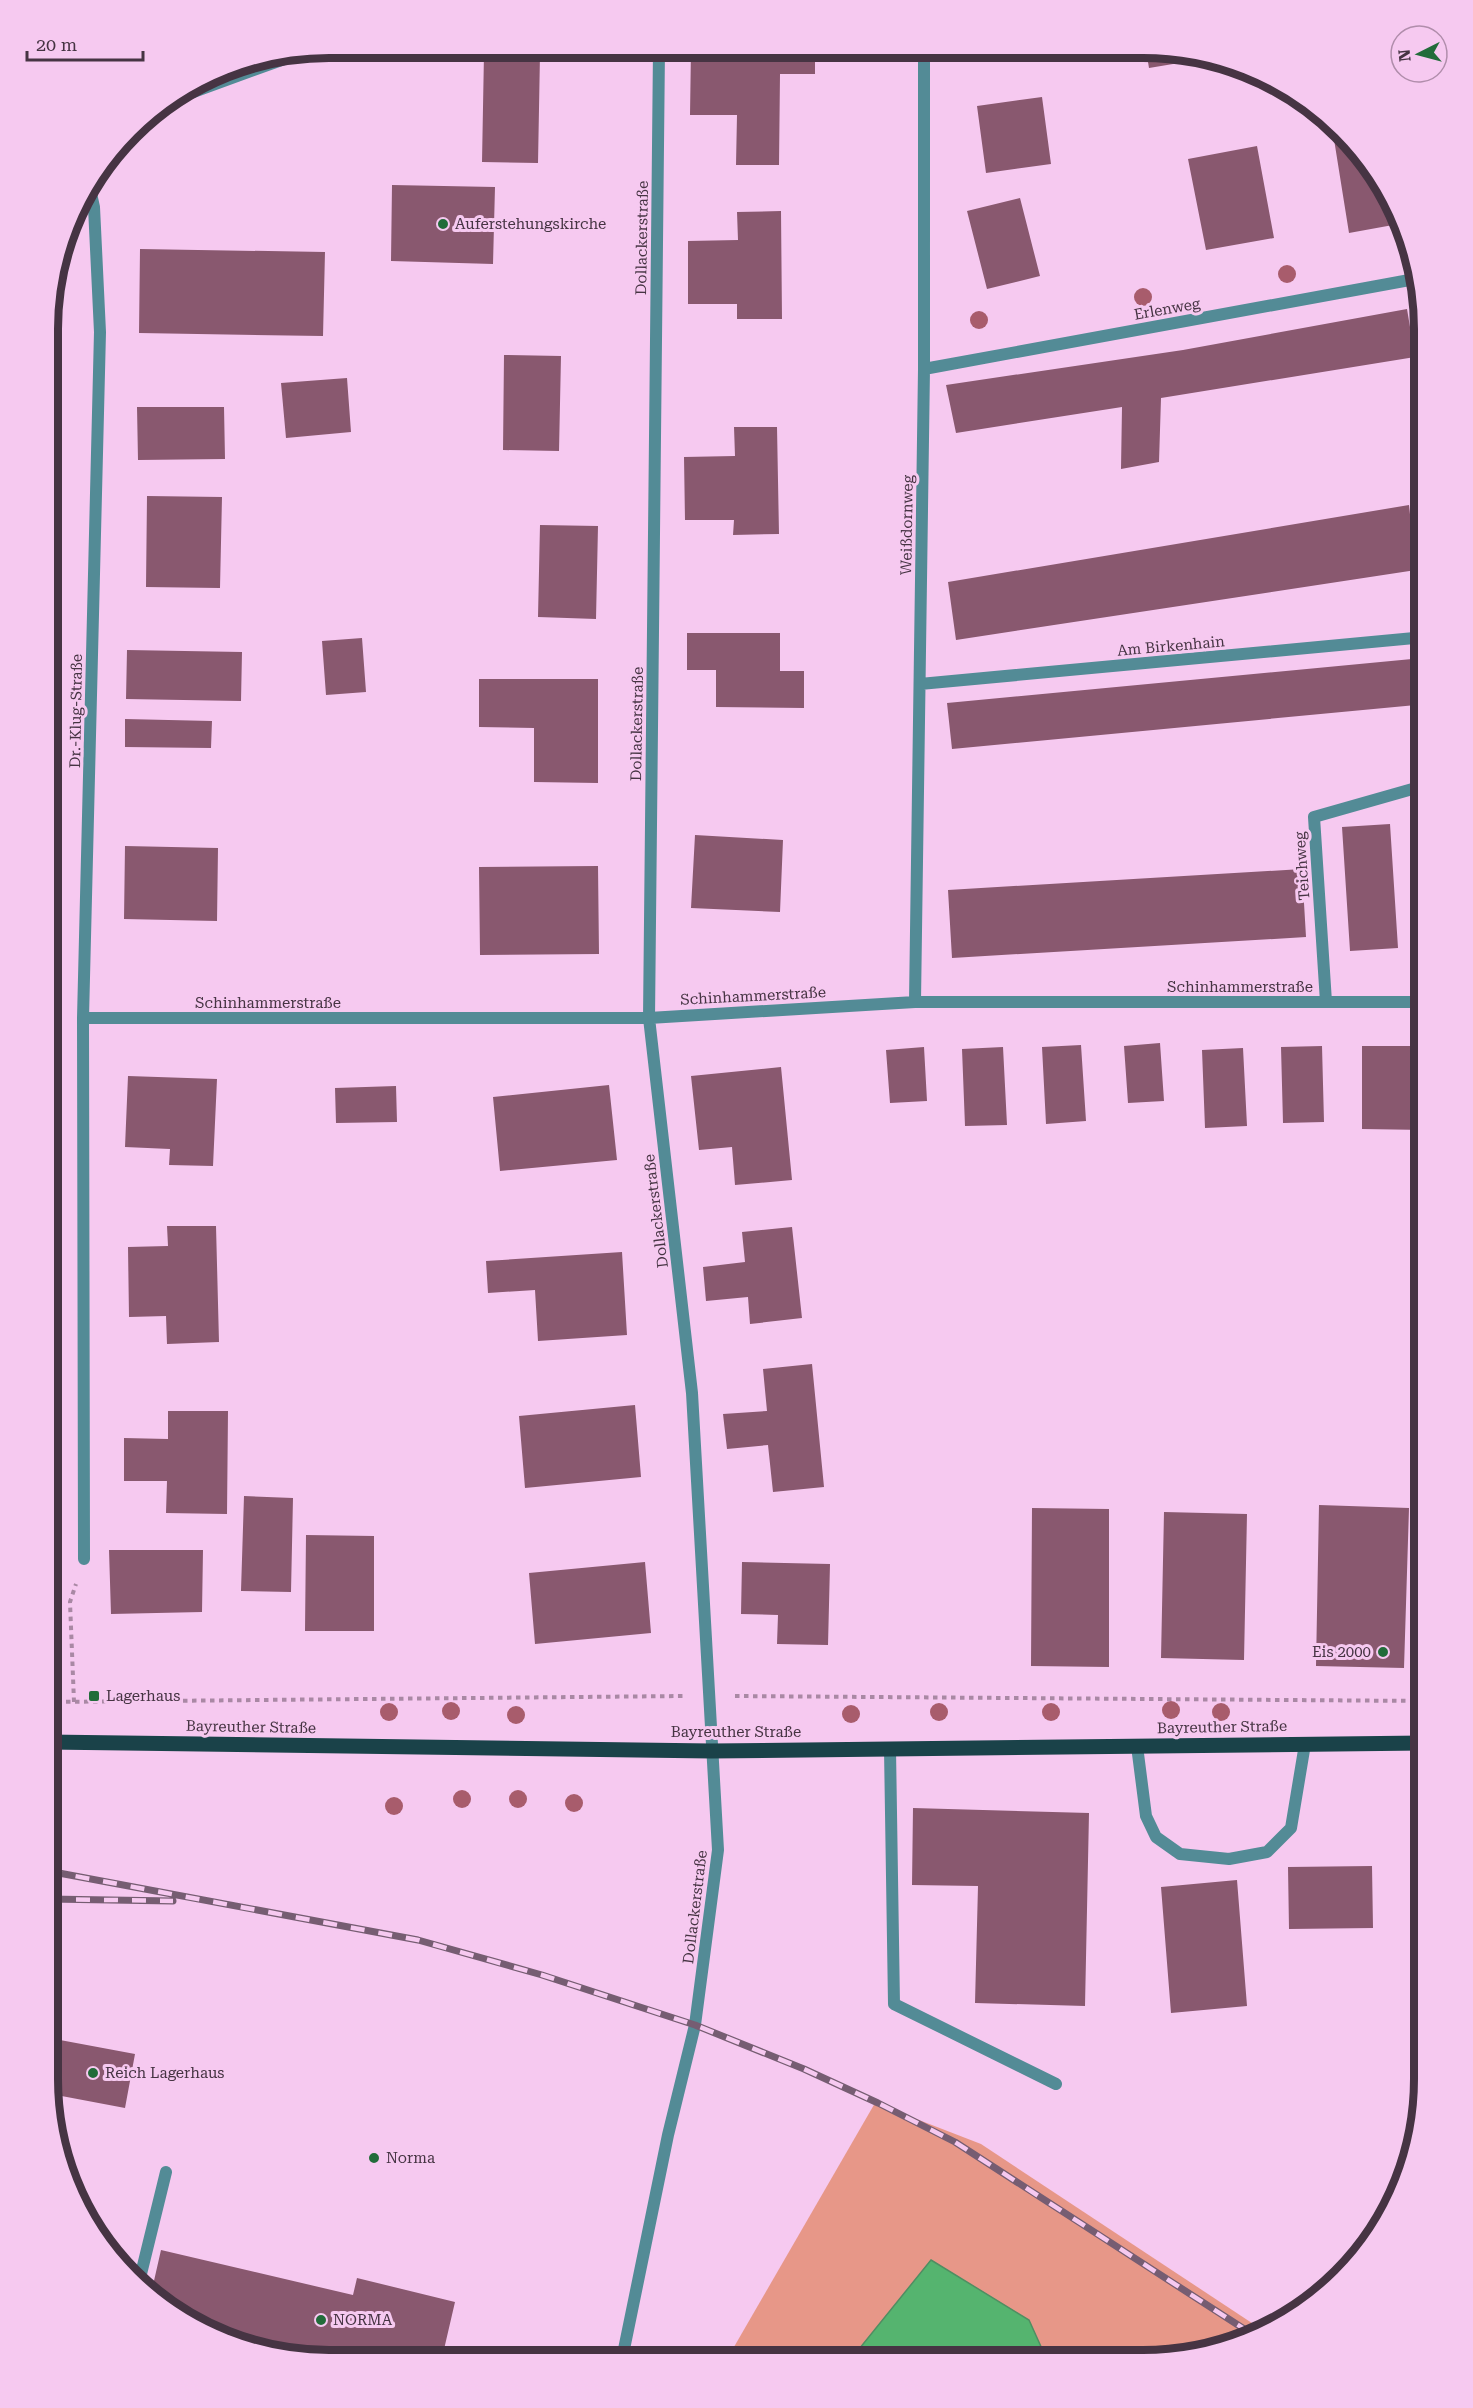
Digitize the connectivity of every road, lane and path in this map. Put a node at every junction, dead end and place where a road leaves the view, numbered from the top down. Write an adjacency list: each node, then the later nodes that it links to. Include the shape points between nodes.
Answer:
1 (659, 58): 15 (street, Dollackerstraße)
2 (924, 58): 7 (street, Weißdornweg)
3 (257, 69): 4 (street)
4 (211, 86)
5 (92, 199): 14 (street, Dr.-Klug-Straße, via 100,332)
6 (1410, 280): 7 (street, Erlenweg)
7 (924, 369): 9 (street, Weißdornweg)
8 (1414, 639): 9 (street, Am Birkenhain)
9 (920, 684): 11 (street, Weißdornweg)
10 (1414, 785): 12 (street, Teichweg, via 1314,817)
11 (915, 1002): 12 (street, Schinhammerstraße); 15 (street, Schinhammerstraße)
12 (1326, 1002): 13 (street, Schinhammerstraße)
13 (1414, 1002)
14 (83, 1018): 15 (street, Schinhammerstraße); 16 (street, Dr.-Klug-Straße)
15 (649, 1018): 25 (street, Dollackerstraße, via 692,1393)
16 (84, 1559): 18 (path, via 70,1602)
17 (94, 1696): 19 (path)
18 (74, 1702)
19 (94, 1702)
20 (58, 1742): 25 (main road, Bayreuther Straße)
21 (1414, 1743): 22 (main road, Bayreuther Straße)
22 (1305, 1744): 23 (main road, Bayreuther Straße); 23 (street, via 1291,1828 1267,1852 1229,1859 1180,1854 1156,1837 1146,1816)
23 (1137, 1746): 24 (main road, Bayreuther Straße)
24 (891, 1749): 25 (main road, Bayreuther Straße); 26 (street, via 894,2004)
25 (711, 1751): 29 (street, Dollackerstraße, via 717,1850 695,2025)
26 (1056, 2084)
27 (166, 2172): 28 (street)
28 (141, 2273)
29 (624, 2350)

